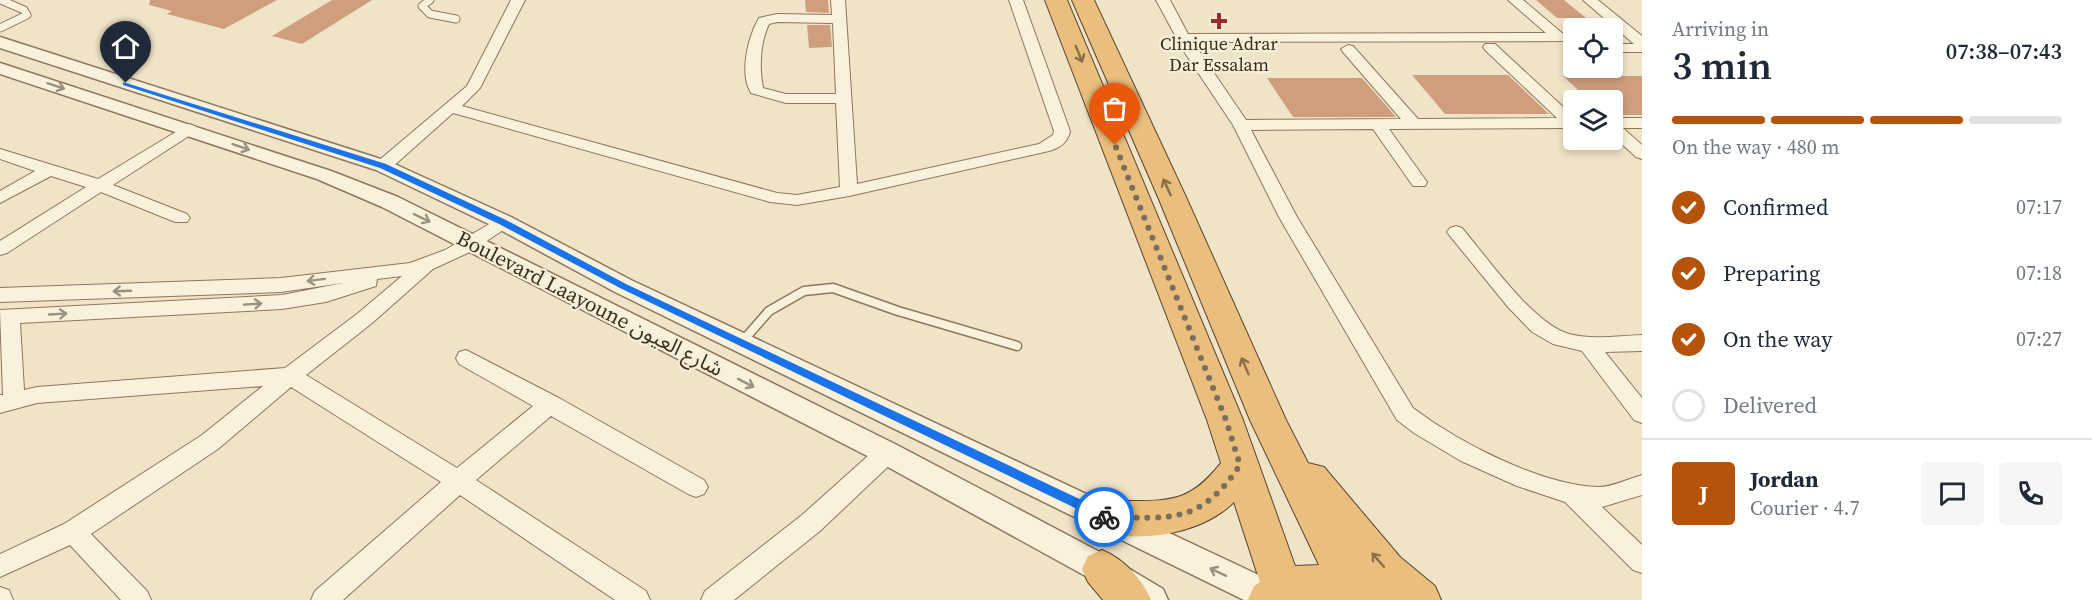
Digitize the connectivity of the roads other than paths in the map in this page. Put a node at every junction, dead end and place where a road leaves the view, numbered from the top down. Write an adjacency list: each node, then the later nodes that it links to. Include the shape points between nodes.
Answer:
1 (1, 0): 14 (lane, via 27,15)
2 (430, 0): 12 (lane, via 422,6 430,14)
3 (518, 0): 27 (street, via 479,78)
4 (838, 0): 13 (street)
5 (1016, 0): 43 (street, via 1062,137 1043,148)
6 (1056, 0): 65 (highway, one-way to 65, via 1226,420)
7 (1083, 0): 63 (highway, one-way to 7)
8 (1163, 0): 20 (street)
9 (1515, 0): 15 (street)
10 (1590, 0): 18 (street)
11 (1606, 0): 18 (street)
12 (456, 19)
13 (839, 19): 26 (street); 26 (street, via 764,21 759,29 753,80 756,90 766,96)
14 (0, 28)
15 (1563, 35)
16 (1563, 37): 20 (street)
17 (1623, 38): 18 (street)
18 (1641, 39): 21 (street)
19 (0, 42): 39 (street, Boulevard Laayoune شارع العيون)
20 (1186, 44): 23 (street); 34 (street)
21 (1623, 45)
22 (1490, 47): 23 (street); 24 (street); 28 (street)
23 (1348, 48): 32 (street)
24 (1563, 48)
25 (0, 68): 35 (street, Boulevard Laayoune شارع العيون, one-way to 35)
26 (844, 98): 43 (street)
27 (452, 108): 39 (street); 43 (street, via 776,198 797,200)
28 (1563, 115)
29 (1563, 123): 32 (street)
30 (1642, 123): 33 (street)
31 (1377, 124): 32 (street); 34 (street); 41 (street)
32 (1414, 124)
33 (1623, 124)
34 (1241, 125): 69 (street, via 1288,217 1405,414 1459,449)
35 (189, 129): 42 (street); 48 (street, Boulevard Laayoune شارع العيون, one-way to 48, via 348,185)
36 (1623, 135): 38 (street)
37 (0, 154): 40 (street)
38 (1642, 154)
39 (383, 166): 46 (street, Boulevard Laayoune شارع العيون)
40 (48, 170): 42 (street); 44 (street)
41 (1419, 182)
42 (98, 185): 45 (street); 49 (street)
43 (849, 191)
44 (0, 198)
45 (181, 218)
46 (503, 222): 48 (street); 54 (street, Boulevard Laayoune شارع العيون)
47 (1456, 232): 55 (street, via 1529,316 1550,334)
48 (473, 242): 50 (street); 64 (street, Boulevard Laayoune شارع العيون, one-way to 64)
49 (0, 249)
50 (426, 266): 51 (street, via 412,271); 59 (street)
51 (395, 270): 52 (street, one-way to 52, via 281,285); 53 (street, one-way to 51, via 304,300 340,292)
52 (0, 295)
53 (5, 317): 60 (street)
54 (741, 343): 57 (lane, via 770,311 804,291 833,288); 70 (street, Boulevard Laayoune شارع العيون)
55 (1587, 343): 56 (street); 62 (street)
56 (1642, 343)
57 (1017, 346)
58 (466, 358): 61 (street)
59 (290, 376): 60 (street, via 37,395); 66 (street); 71 (street, via 210,442)
60 (7, 402)
61 (551, 404): 66 (street); 68 (street)
62 (1642, 414)
63 (1268, 420): 76 (highway); 83 (highway, one-way to 63, via 1386,570)
64 (887, 453): 74 (street, Boulevard Laayoune شارع العيون); 80 (street, via 811,523)
65 (1240, 465): 70 (highway, via 1207,504 1191,512 1176,516); 75 (highway)
66 (458, 481): 78 (street); 79 (street)
67 (1642, 485): 69 (street, via 1600,497)
68 (696, 487)
69 (1572, 493): 72 (street)
70 (1104, 517): 75 (street, Boulevard Laayoune شارع العيون, one-way to 70)
71 (73, 532): 73 (street); 77 (street)
72 (1642, 562)
73 (0, 566)
74 (1102, 569): 81 (highway); 82 (street, Boulevard Laayoune شارع العيون)
75 (1274, 595): 76 (highway, via 1314,583)
76 (1362, 595)
77 (138, 600)
78 (324, 600)
79 (637, 600)
80 (714, 600)
81 (1130, 600)
82 (1152, 600)
83 (1420, 600)

